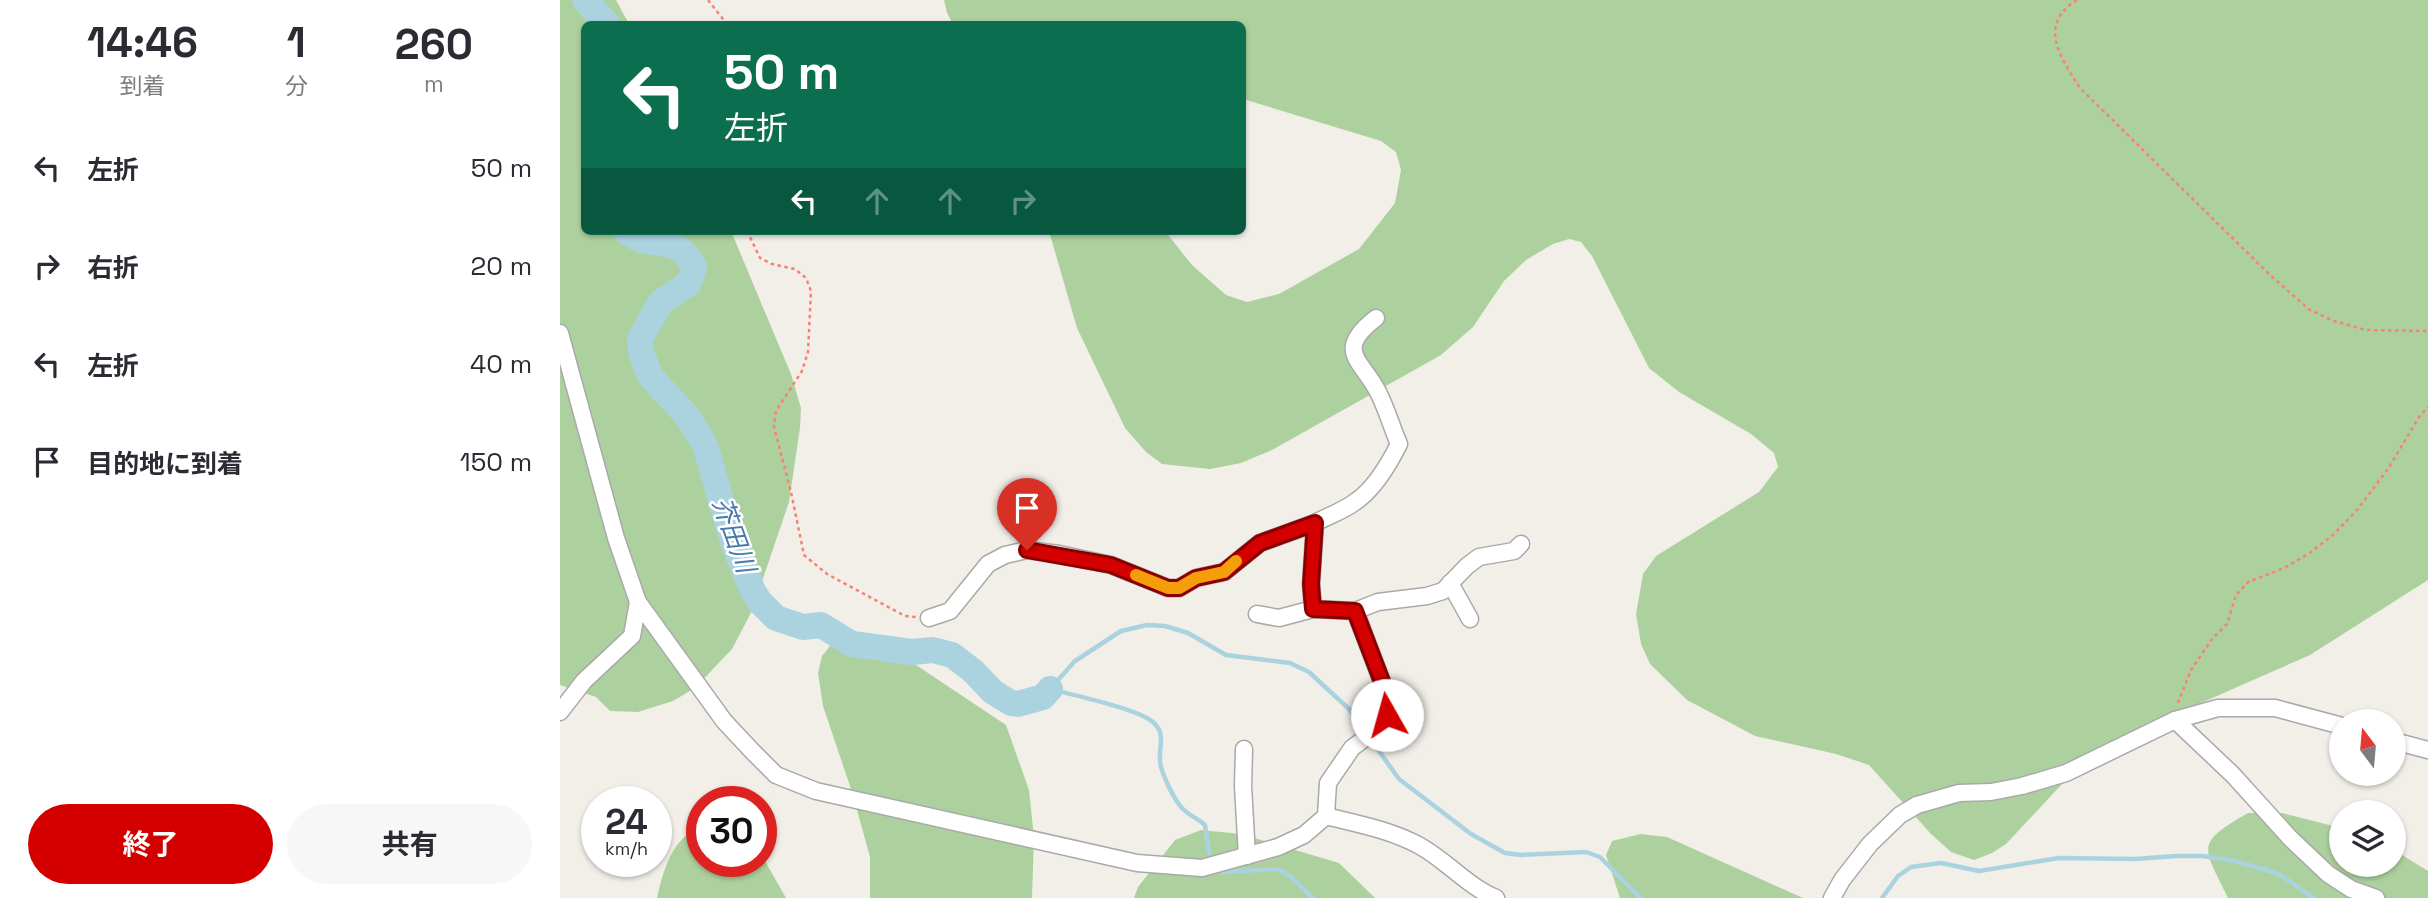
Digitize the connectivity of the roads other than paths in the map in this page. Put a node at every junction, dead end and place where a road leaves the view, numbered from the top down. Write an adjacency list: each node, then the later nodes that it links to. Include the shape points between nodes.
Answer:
1 (1376, 318): 3 (street, via 1360,330 1354,358 1379,392 1399,444 1355,502)
2 (560, 333): 6 (street, via 616,538)
3 (1315, 523): 7 (street); 10 (street, via 1260,543 1224,572 1196,578 1179,588 1168,588 1111,565 1059,555 1027,550 1004,555 988,564 950,611)
4 (1521, 544): 5 (street, via 1514,551 1479,557)
5 (1450, 583): 8 (street, via 1443,591 1427,596 1378,602); 11 (street)
6 (638, 601): 12 (street, via 632,636 584,681); 19 (street, via 724,721 776,775 816,791 1137,863 1202,868)
7 (1313, 609): 8 (street); 9 (street, via 1279,618)
8 (1355, 611): 18 (street, via 1389,700 1387,715 1381,726 1352,748 1328,783)
9 (1257, 614)
10 (929, 618)
11 (1470, 619)
12 (560, 712)
13 (2175, 720): 14 (street, via 2218,708 2275,708); 21 (street, via 2066,773 2022,786 1959,793 1917,804 1870,844); 22 (street, via 2328,874 2351,890)
14 (2329, 723)
15 (2406, 744): 17 (street)
16 (1244, 749): 19 (street)
17 (2428, 750)
18 (1326, 816): 19 (street, via 1304,835); 20 (street, via 1383,830 1419,845)
19 (1247, 856)
20 (1496, 898)
21 (1832, 898)
22 (2376, 898)

